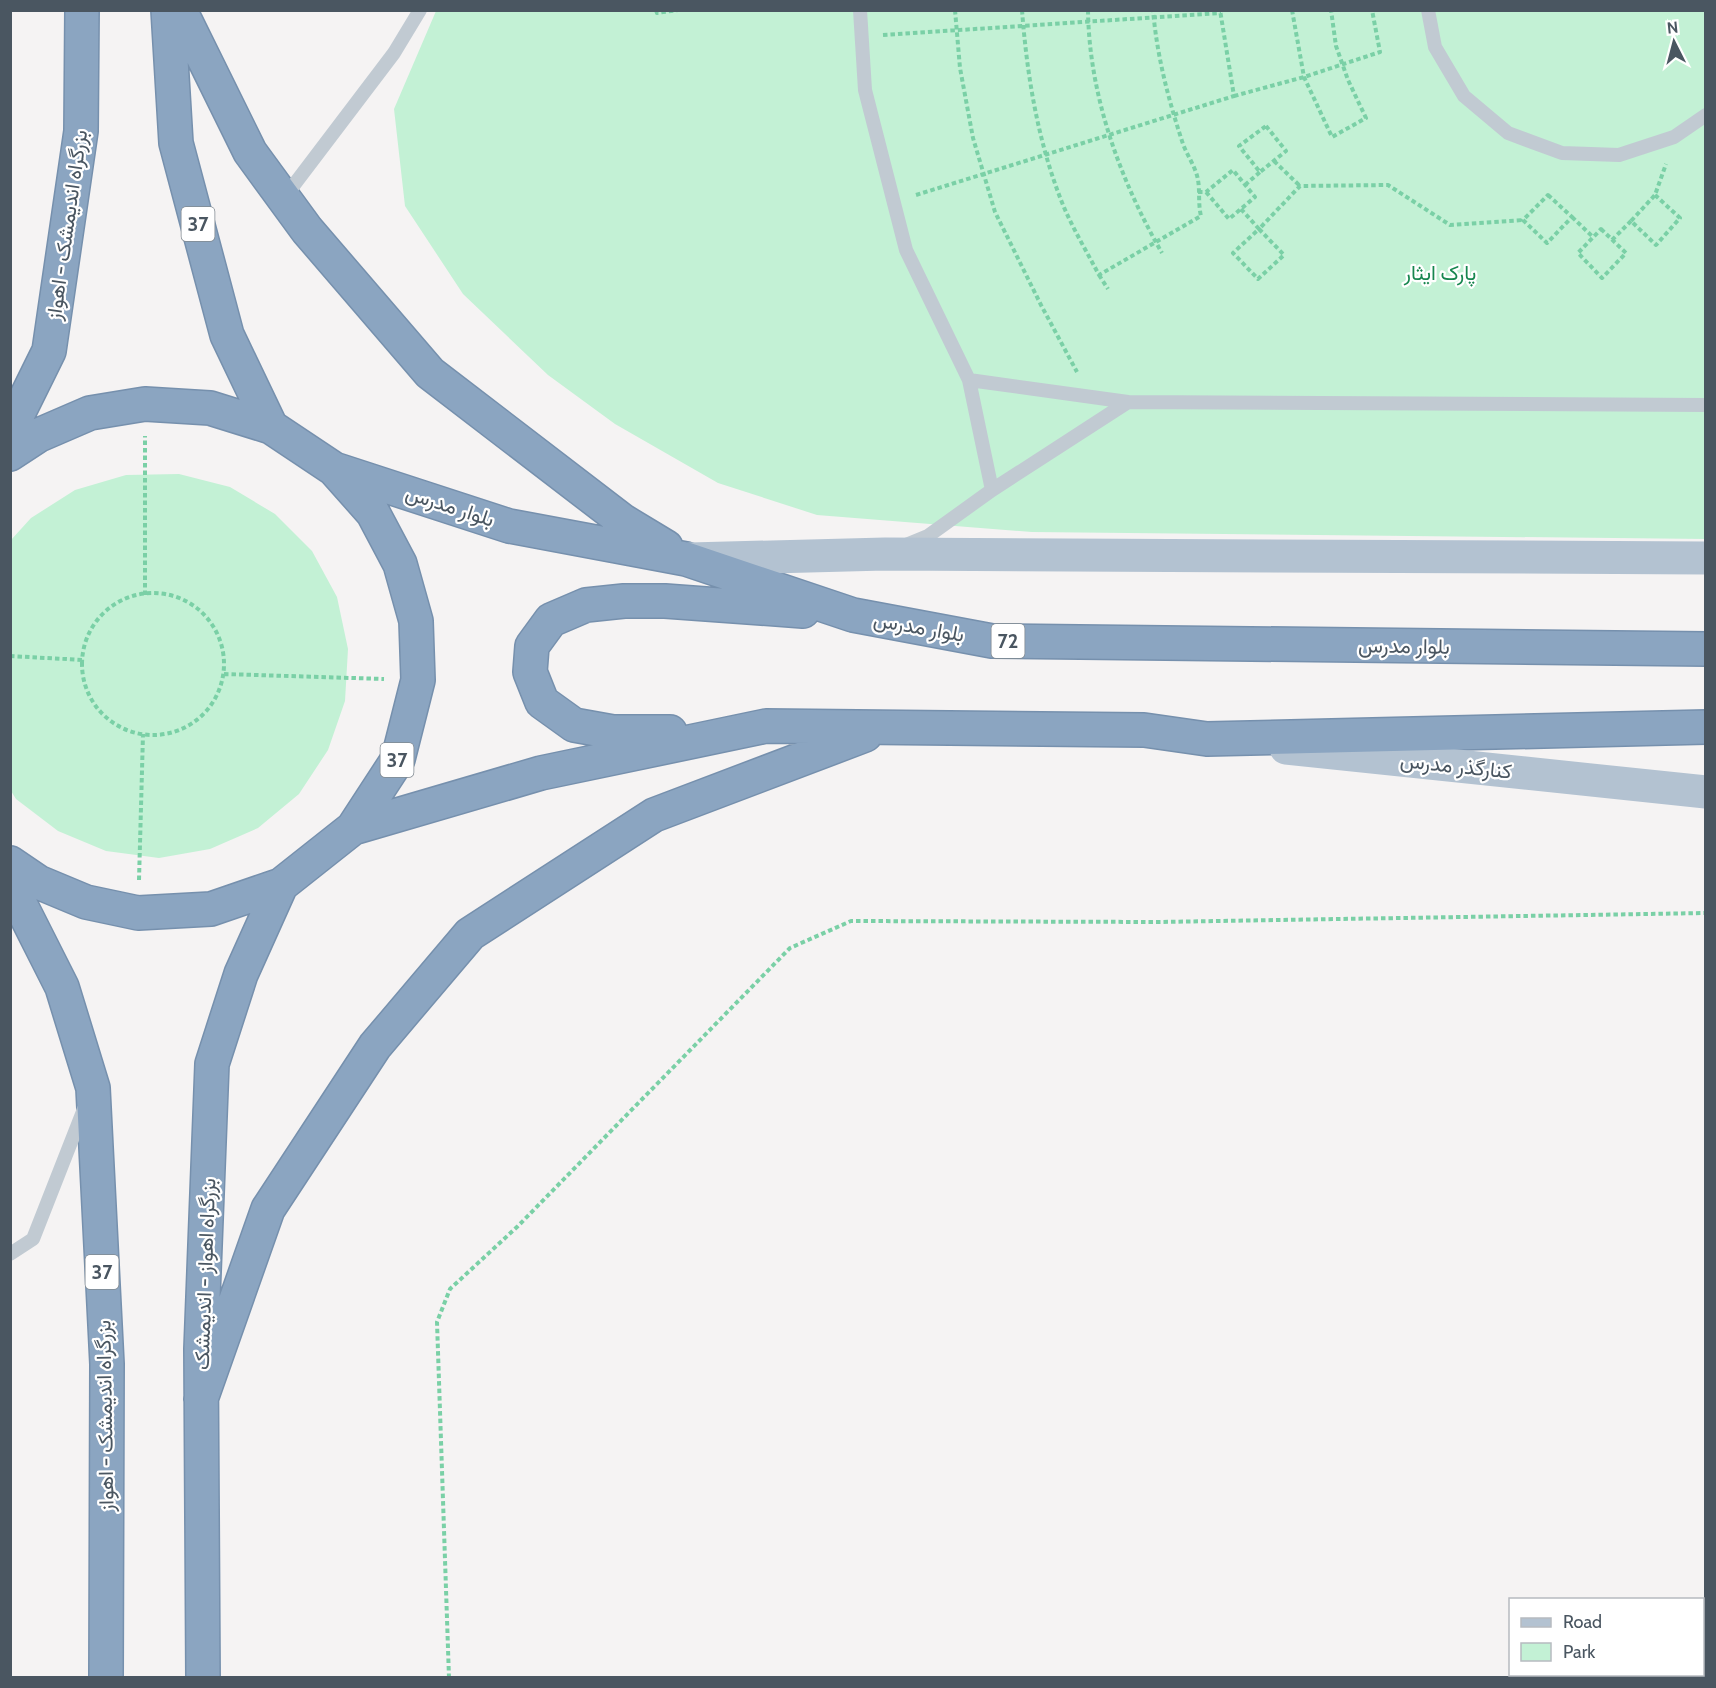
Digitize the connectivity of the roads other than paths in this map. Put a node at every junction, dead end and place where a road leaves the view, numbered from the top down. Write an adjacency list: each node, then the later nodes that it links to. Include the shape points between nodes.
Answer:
1 (82, 10): 13 (highway, بزرگراه اندیمشک - اهواز, via 81,131 49,351)
2 (168, 10): 12 (highway, 37, via 176,143 227,334)
3 (180, 10): 8 (highway, via 250,152)
4 (420, 10): 8 (lane, via 394,53)
5 (860, 10): 9 (lane, via 866,90 906,250)
6 (1428, 10): 7 (lane, via 1435,46 1464,96 1508,133 1562,153 1619,155 1674,137)
7 (1706, 115)
8 (284, 198): 19 (highway, via 430,374 623,521)
9 (969, 380): 10 (lane); 16 (lane)
10 (1128, 402): 11 (lane); 16 (lane)
11 (1706, 405)
12 (271, 427): 14 (highway, 37, via 210,408 145,404 90,413 39,435); 15 (highway, 37)
13 (10, 430)
14 (10, 454)
15 (334, 469): 19 (highway, بلوار مدرس / 72, via 509,526); 27 (highway, 37, via 373,513 400,564 416,621 418,680 398,759)
16 (992, 490): 17 (lane, via 928,536)
17 (885, 554): 18 (main road); 19 (main road)
18 (1706, 558)
19 (686, 559): 20 (highway, بلوار مدرس / 72)
20 (853, 615): 21 (highway, بلوار مدرس / 72, via 992,641); 24 (highway, via 665,601 614,602 586,605 551,620 532,646 530,672 542,702 574,725 613,732)
21 (1706, 649)
22 (1706, 727): 25 (highway)
23 (883, 728): 24 (highway, via 766,726); 25 (highway, via 1144,730); 33 (highway, via 654,815 470,934 375,1046 268,1209)
24 (745, 731): 27 (highway, via 541,773)
25 (1207, 739): 26 (main road, کنارگذر مدرس)
26 (1706, 792)
27 (353, 828): 30 (highway, 37)
28 (10, 863): 30 (highway, 37, via 38,882 86,902 138,913 212,909)
29 (10, 884): 31 (highway, بزرگراه اندیمشک - اهواز / 37, via 62,987)
30 (281, 885): 33 (highway, بزرگراه اهواز - اندیمشک / 37, via 241,974 212,1064)
31 (93, 1088): 32 (lane, via 33,1239); 34 (highway, بزرگراه اندیمشک - اهواز / 37, via 106,1364)
32 (10, 1254)
33 (201, 1399): 35 (highway, بزرگراه اهواز - اندیمشک / 37)
34 (106, 1677)
35 (203, 1677)

